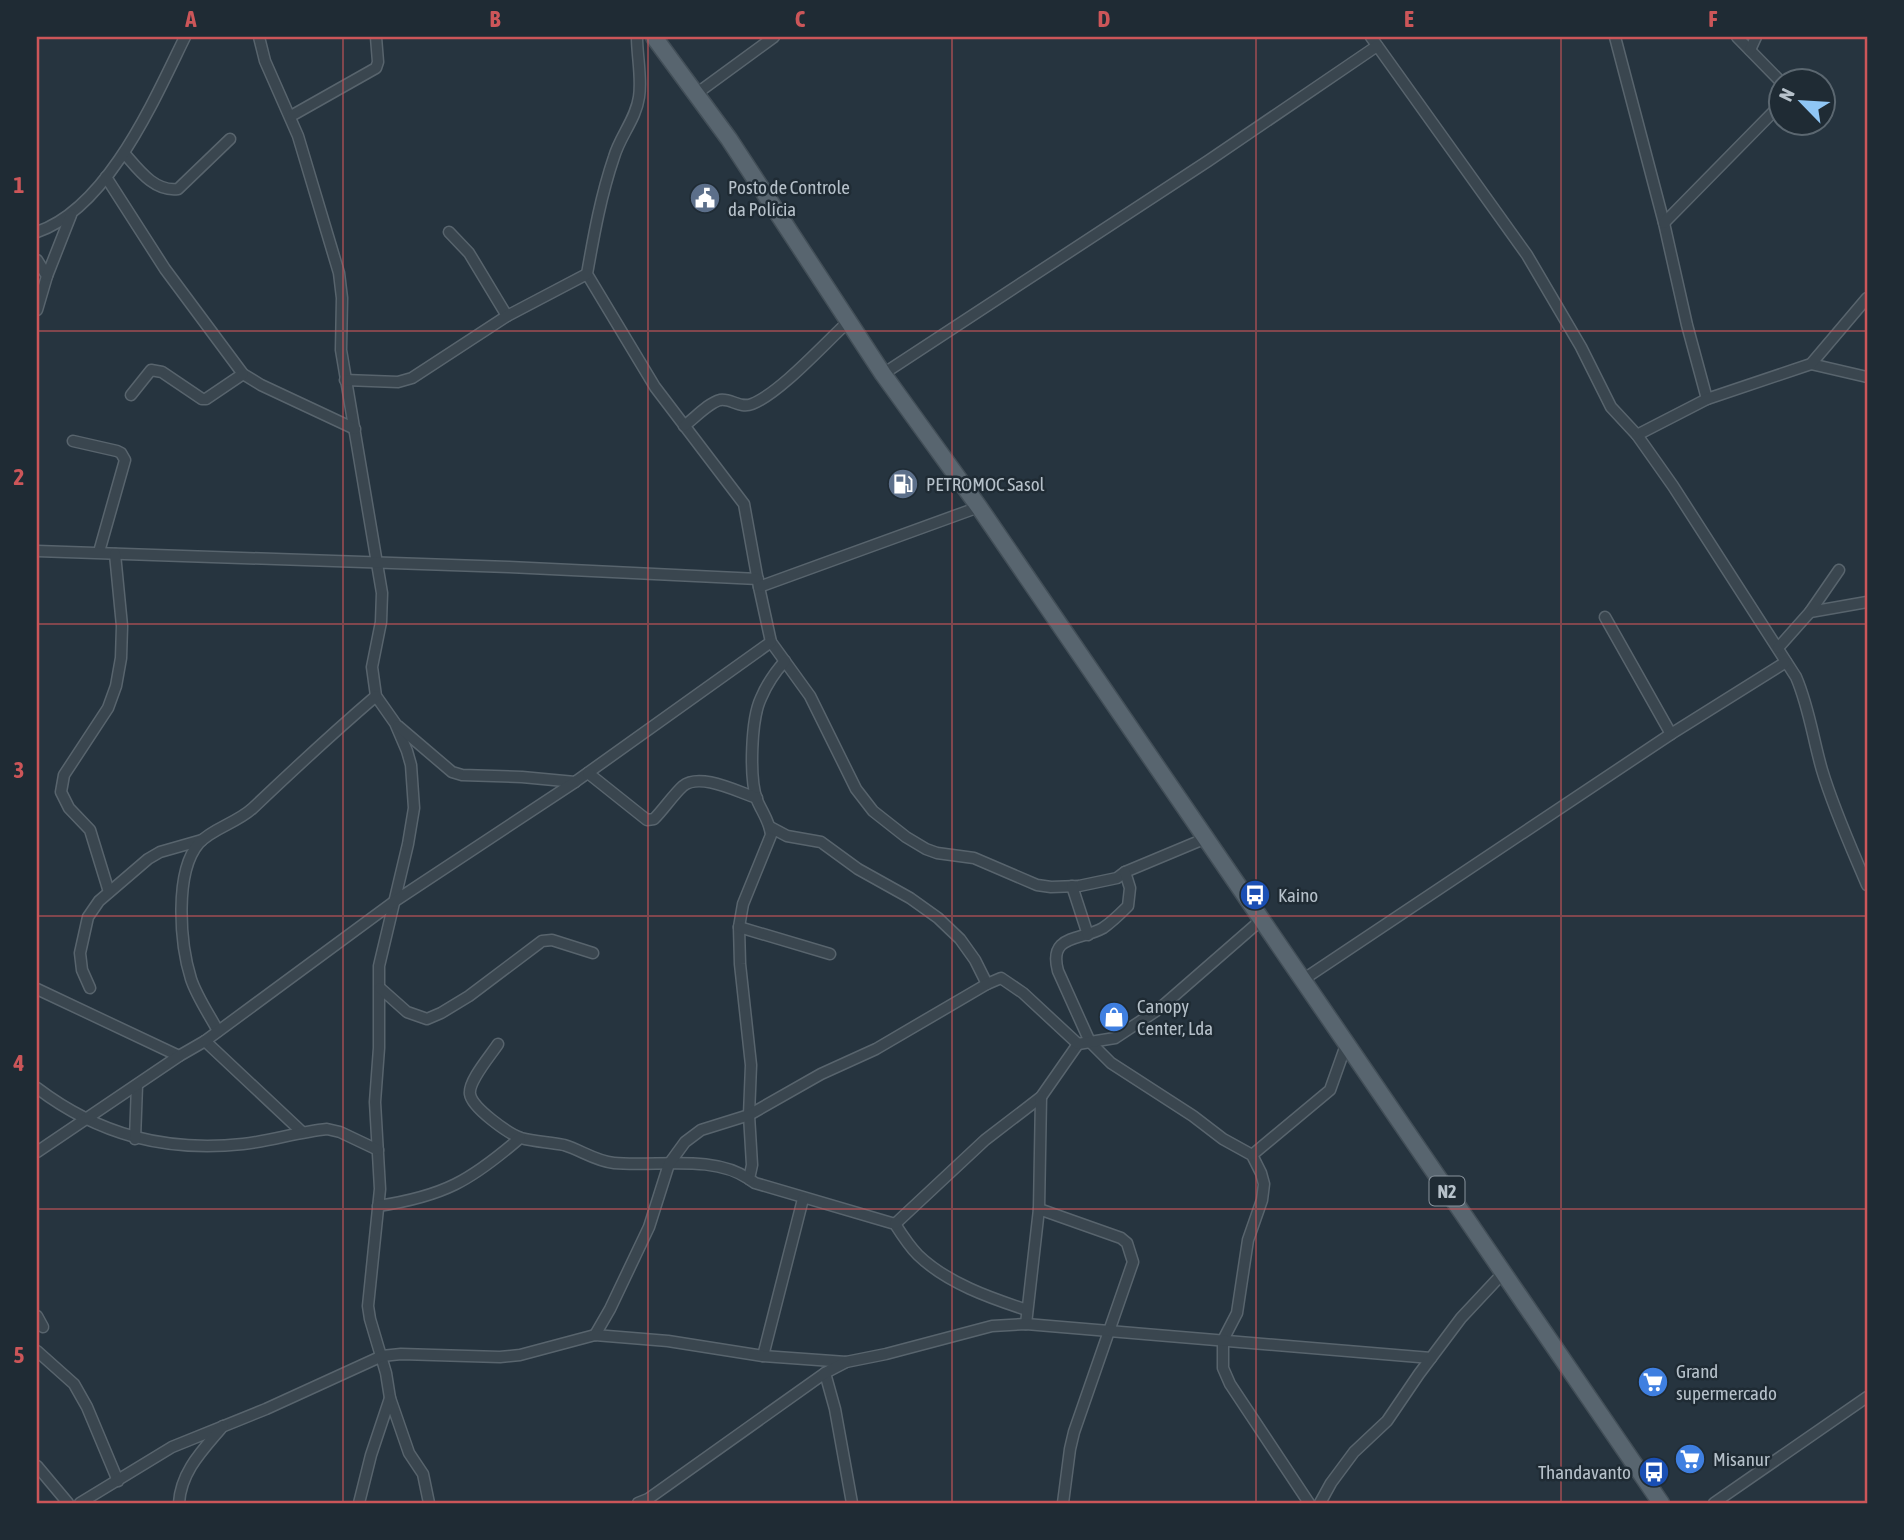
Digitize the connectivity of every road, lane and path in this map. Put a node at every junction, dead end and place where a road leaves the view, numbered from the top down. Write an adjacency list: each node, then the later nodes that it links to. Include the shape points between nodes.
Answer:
1 (185, 37): 17 (street)
2 (259, 37): 14 (street)
3 (376, 37): 14 (street, via 376,68)
4 (637, 37): 24 (street, via 639,95 614,157)
5 (654, 37): 13 (main road, N2)
6 (774, 37): 13 (street)
7 (1615, 37): 20 (street)
8 (1737, 37): 11 (street)
9 (1756, 37): 11 (street)
10 (1374, 41): 32 (street, via 1196,169); 39 (street, via 1520,244 1581,347 1601,391)
11 (1750, 50): 12 (street)
12 (1768, 69)
13 (696, 94): 29 (main road, N2, via 775,206)
14 (291, 116): 34 (street, via 339,273)
15 (1768, 117): 20 (street)
16 (230, 139): 17 (street, via 178,189 171,190 151,181)
17 (124, 153): 18 (street)
18 (106, 177): 19 (street); 31 (street, via 165,269)
19 (71, 215): 21 (street); 25 (street)
20 (1664, 223): 36 (street)
21 (37, 232)
22 (449, 232): 28 (street, via 469,253)
23 (37, 260): 25 (street)
24 (587, 274): 28 (street); 37 (street)
25 (47, 276): 27 (street)
26 (1867, 298): 30 (street)
27 (37, 310)
28 (507, 316): 34 (street, via 412,378 398,382)
29 (848, 322): 32 (main road, N2); 37 (street, via 755,403 716,401)
30 (1811, 364): 33 (street); 36 (street)
31 (243, 373): 35 (street, via 202,399 151,369); 38 (street)
32 (883, 374): 41 (main road, N2)
33 (1867, 377)
34 (345, 380): 38 (street)
35 (131, 395)
36 (1707, 399): 39 (street)
37 (684, 426): 47 (street, via 744,503)
38 (355, 429): 45 (street)
39 (1637, 435): 52 (street)
40 (73, 441): 43 (street, via 117,451 125,460)
41 (979, 507): 47 (street); 62 (main road, N2)
42 (37, 551): 43 (street)
43 (99, 552): 44 (street)
44 (115, 554): 45 (street); 67 (street, via 122,626 116,686 108,708 64,775 61,792 90,830)
45 (378, 563): 47 (street); 55 (street, via 382,593 372,667)
46 (1839, 569): 49 (street)
47 (758, 583): 51 (street)
48 (1867, 602): 49 (street)
49 (1810, 612): 52 (street)
50 (1605, 617): 57 (street)
51 (771, 642): 53 (street); 58 (street)
52 (1777, 648): 54 (street)
53 (785, 661): 60 (street, via 756,712); 65 (street, via 810,696 856,789 873,811 906,837 937,853 974,858 1037,885)
54 (1786, 662): 57 (street); 66 (street, via 1808,708 1832,803)
55 (376, 696): 56 (street); 63 (street, via 238,820)
56 (395, 723): 59 (street, via 452,772); 68 (street, via 411,765 414,808)
57 (1671, 734): 74 (street)
58 (589, 773): 59 (street); 60 (street, via 647,820 654,819 691,780)
59 (575, 782): 68 (street)
60 (757, 799): 61 (street)
61 (770, 827): 70 (street, via 768,847 743,904); 75 (street, via 787,836 821,842 939,918 967,950)
62 (1204, 839): 64 (street); 69 (main road, N2)
63 (202, 840): 67 (street, via 160,852); 79 (street, via 182,884 184,933 191,981)
64 (1125, 872): 65 (street, via 1118,878); 71 (street, via 1130,888 1128,906)
65 (1072, 886): 71 (street)
66 (1867, 886)
67 (109, 892): 76 (street, via 88,917 83,935 82,970)
68 (395, 901): 77 (street, via 379,966); 79 (street)
69 (1260, 921): 74 (main road, N2); 81 (street, via 1159,1009 1115,1038)
70 (739, 927): 73 (street); 89 (street, via 751,1065)
71 (1088, 935): 81 (street, via 1062,943 1055,959)
72 (593, 953): 77 (street, via 542,941 470,996 427,1019 407,1012)
73 (830, 954)
74 (1301, 981): 84 (main road, N2)
75 (987, 984): 83 (street, via 1001,978); 89 (street)
76 (90, 988)
77 (380, 988): 94 (street, via 374,1102)
78 (37, 989): 85 (street)
79 (218, 1031): 80 (street)
80 (205, 1041): 85 (street); 91 (street)
81 (1090, 1042): 83 (street); 96 (street, via 1111,1063)
82 (498, 1044): 92 (street, via 469,1093 473,1103)
83 (1078, 1044): 88 (street)
84 (1346, 1045): 96 (street, via 1331,1090); 103 (main road, N2)
85 (179, 1056): 86 (street)
86 (137, 1085): 90 (street); 93 (street)
87 (37, 1088): 90 (street)
88 (1041, 1097): 101 (street); 102 (street, via 985,1140)
89 (749, 1115): 97 (street, via 701,1130); 98 (street)
90 (85, 1118): 93 (street); 95 (street)
91 (302, 1132): 93 (street, via 212,1146); 94 (street, via 340,1132)
92 (520, 1138): 97 (street, via 564,1145 611,1163); 100 (street, via 487,1167 448,1189)
93 (135, 1139)
94 (378, 1150): 100 (street)
95 (37, 1152)
96 (1252, 1155): 110 (street, via 1264,1190 1248,1240 1237,1313)
97 (669, 1164): 98 (street, via 710,1165); 109 (street, via 649,1227)
98 (750, 1178): 99 (street)
99 (803, 1199): 102 (street); 113 (street)
100 (378, 1206): 112 (street, via 368,1306)
101 (1039, 1209): 104 (street); 108 (street, via 1127,1243 1133,1262)
102 (895, 1224): 104 (street, via 931,1266)
103 (1504, 1272): 114 (street); 132 (main road, N2)
104 (1027, 1310): 106 (street)
105 (37, 1316): 107 (street)
106 (1026, 1324): 108 (street); 115 (street, via 992,1326)
107 (43, 1327)
108 (1110, 1332): 110 (street); 129 (street, via 1074,1432)
109 (595, 1335): 112 (street, via 510,1356); 113 (street)
110 (1223, 1340): 114 (street); 130 (street, via 1224,1375)
111 (37, 1351): 121 (street, via 74,1384)
112 (382, 1356): 118 (street); 119 (street)
113 (763, 1356): 115 (street)
114 (1431, 1358): 131 (street, via 1387,1421 1354,1452)
115 (846, 1362): 116 (street)
116 (825, 1373): 122 (street); 128 (street)
117 (1867, 1397): 133 (street)
118 (390, 1398): 126 (street); 127 (street, via 410,1453 424,1474)
119 (223, 1425): 121 (street, via 172,1447); 125 (street, via 185,1475)
120 (37, 1466): 123 (street)
121 (118, 1481): 124 (street)
122 (645, 1502)
123 (68, 1503)
124 (80, 1503)
125 (179, 1503)
126 (359, 1503)
127 (429, 1503)
128 (852, 1503)
129 (1063, 1503)
130 (1308, 1503)
131 (1320, 1503)
132 (1661, 1503)
133 (1714, 1503)

